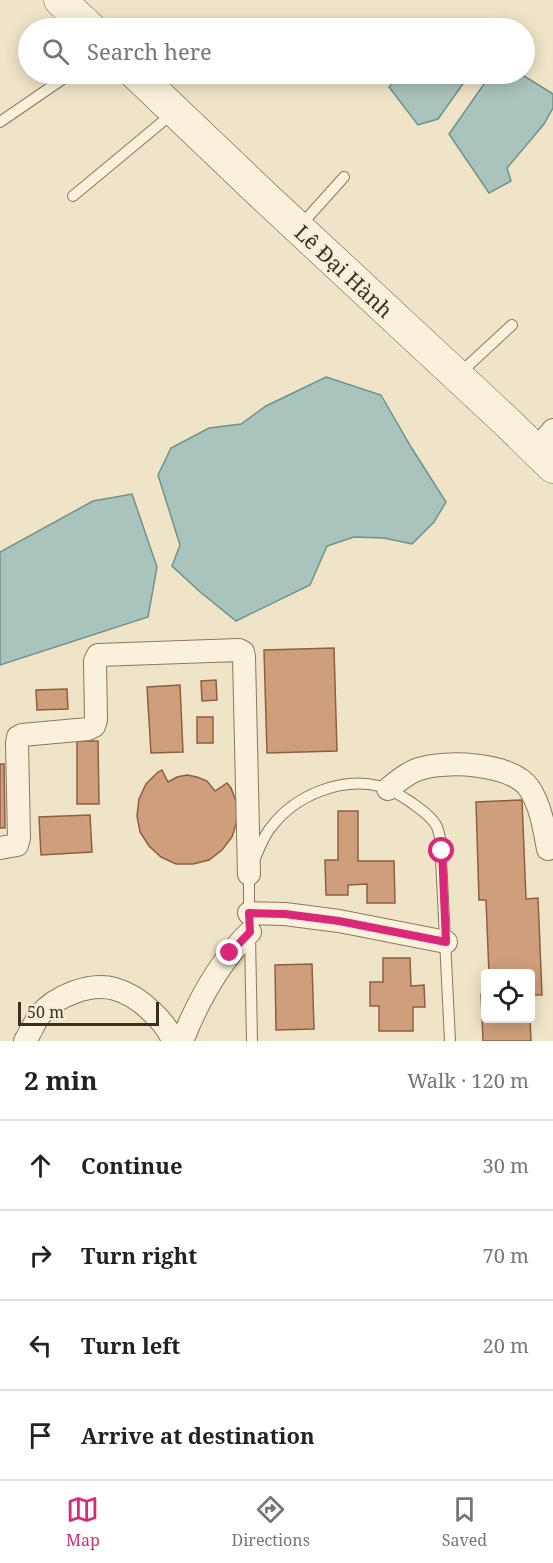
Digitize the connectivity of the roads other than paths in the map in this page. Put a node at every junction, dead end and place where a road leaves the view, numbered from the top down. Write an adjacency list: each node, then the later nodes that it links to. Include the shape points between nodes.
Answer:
1 (60, 0): 2 (main road)
2 (79, 18)
3 (55, 84): 6 (lane)
4 (147, 84): 5 (main road, Lê Đại Hành)
5 (176, 111): 8 (lane); 9 (main road, Lê Đại Hành)
6 (0, 122)
7 (344, 177): 9 (lane)
8 (73, 196)
9 (298, 228): 11 (main road, Lê Đại Hành)
10 (512, 325): 11 (lane)
11 (458, 376): 12 (main road, Lê Đại Hành)
12 (548, 449)
13 (388, 789): 15 (street, via 411,772 433,765 465,765 509,774 529,787 542,816); 16 (lane, via 355,784 309,796 273,824); 18 (lane, via 424,813 436,825 441,838)
14 (0, 848): 16 (street, via 17,845 20,838 18,737 94,726 98,655 239,650 244,657)
15 (548, 849)
16 (249, 874): 17 (lane)
17 (250, 922): 18 (street, via 285,914); 21 (street, via 202,998); 22 (lane)
18 (446, 942): 23 (lane)
19 (25, 1041): 20 (street, via 39,1016 61,999 82,990 106,988 131,995 144,1004)
20 (173, 1041)
21 (182, 1041)
22 (252, 1041)
23 (450, 1041)

